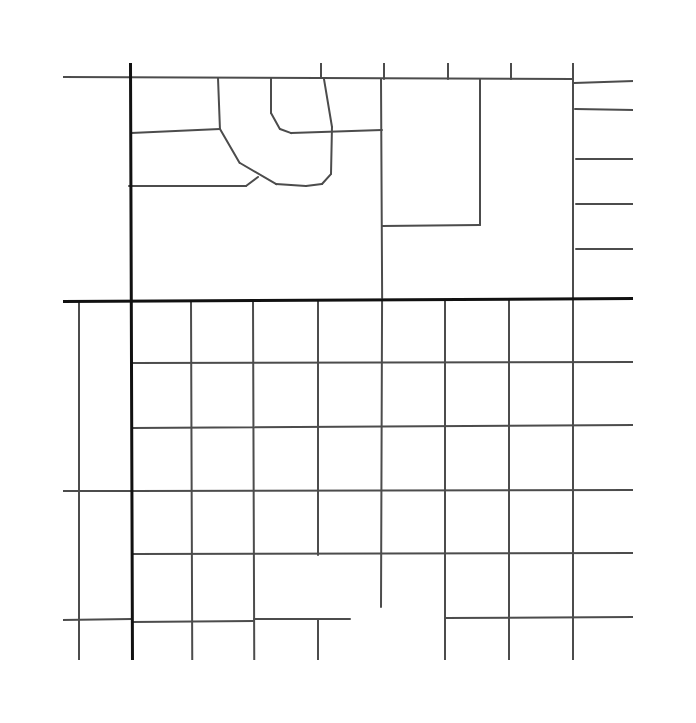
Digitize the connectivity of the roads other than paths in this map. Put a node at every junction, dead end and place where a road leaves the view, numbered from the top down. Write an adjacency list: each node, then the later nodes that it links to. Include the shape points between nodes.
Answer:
1 (130, 62): 8 (main road)
2 (321, 62): 11 (street)
3 (384, 62): 12 (street)
4 (448, 62): 13 (street)
5 (511, 62): 15 (street)
6 (573, 62): 16 (street)
7 (62, 77): 8 (street)
8 (130, 78): 9 (street); 22 (main road)
9 (218, 78): 10 (street); 20 (street)
10 (271, 78): 11 (street); 23 (street, via 271,113 280,129)
11 (322, 79): 12 (street); 23 (street)
12 (383, 79): 13 (street); 21 (street)
13 (448, 79): 14 (street)
14 (480, 79): 15 (street); 30 (street, via 480,225)
15 (511, 79): 16 (street)
16 (573, 81): 17 (street); 18 (street)
17 (634, 81)
18 (575, 109): 19 (street); 24 (street)
19 (634, 110)
20 (220, 129): 22 (street); 26 (street, via 232,154)
21 (382, 130): 23 (street); 30 (street)
22 (129, 133): 27 (main road)
23 (332, 133): 26 (street, via 329,178 316,186 276,184)
24 (576, 159): 25 (street); 28 (street)
25 (634, 159)
26 (258, 177): 27 (street, via 252,183)
27 (129, 186): 41 (main road)
28 (576, 204): 29 (street); 31 (street)
29 (634, 204)
30 (382, 226): 37 (street)
31 (576, 249): 32 (street); 35 (street)
32 (634, 249)
33 (634, 298): 35 (main road)
34 (509, 299): 35 (main road); 38 (main road); 45 (street)
35 (574, 299): 46 (street)
36 (318, 300): 37 (main road); 42 (main road); 50 (street)
37 (382, 300): 38 (main road); 51 (street)
38 (445, 300): 44 (street)
39 (62, 301): 40 (main road)
40 (79, 301): 41 (main road); 67 (street)
41 (131, 301): 43 (main road); 48 (main road)
42 (253, 301): 43 (main road); 52 (street)
43 (191, 302): 49 (street)
44 (445, 362): 45 (street); 51 (street); 55 (street)
45 (509, 362): 46 (street); 56 (street)
46 (573, 362): 47 (street); 53 (street)
47 (634, 362)
48 (132, 363): 49 (street); 59 (main road)
49 (192, 363): 52 (street); 60 (street)
50 (317, 363): 51 (street); 52 (street); 57 (street)
51 (382, 363): 58 (street)
52 (254, 364): 61 (street)
53 (573, 425): 54 (street); 56 (street); 62 (street)
54 (634, 425)
55 (445, 426): 56 (street); 58 (street); 64 (street)
56 (509, 426): 65 (street)
57 (318, 427): 58 (street); 61 (street); 71 (street)
58 (381, 427): 72 (street)
59 (132, 428): 60 (street); 68 (main road)
60 (191, 428): 61 (street); 69 (street)
61 (253, 428): 70 (street)
62 (573, 489): 63 (street); 65 (street); 73 (street)
63 (634, 489)
64 (445, 490): 65 (street); 72 (street); 77 (street)
65 (509, 490): 78 (street)
66 (62, 491): 67 (street)
67 (79, 491): 68 (street); 87 (street)
68 (132, 491): 69 (street); 75 (main road)
69 (192, 491): 70 (street); 76 (street)
70 (254, 491): 71 (street); 79 (street)
71 (317, 491): 72 (street); 80 (street)
72 (381, 491): 81 (street)
73 (573, 553): 74 (street); 78 (street); 86 (street)
74 (634, 553)
75 (132, 554): 76 (street); 92 (main road)
76 (192, 554): 79 (street); 93 (street)
77 (445, 554): 78 (street); 81 (street); 84 (street)
78 (509, 554): 85 (street)
79 (254, 555): 80 (street); 91 (street)
80 (318, 555): 81 (street)
81 (381, 555): 82 (street)
82 (381, 607)
83 (634, 617): 86 (street)
84 (445, 618): 85 (street); 99 (street)
85 (509, 618): 86 (street); 100 (street)
86 (573, 618): 101 (street)
87 (79, 619): 90 (street); 92 (street); 94 (street)
88 (318, 619): 89 (street); 91 (street); 98 (street)
89 (350, 619)
90 (62, 620)
91 (254, 620): 93 (street); 97 (street)
92 (132, 621): 93 (street); 95 (main road)
93 (192, 621): 96 (street)
94 (80, 662)
95 (132, 662)
96 (192, 662)
97 (254, 662)
98 (318, 662)
99 (445, 662)
100 (509, 662)
101 (573, 662)

